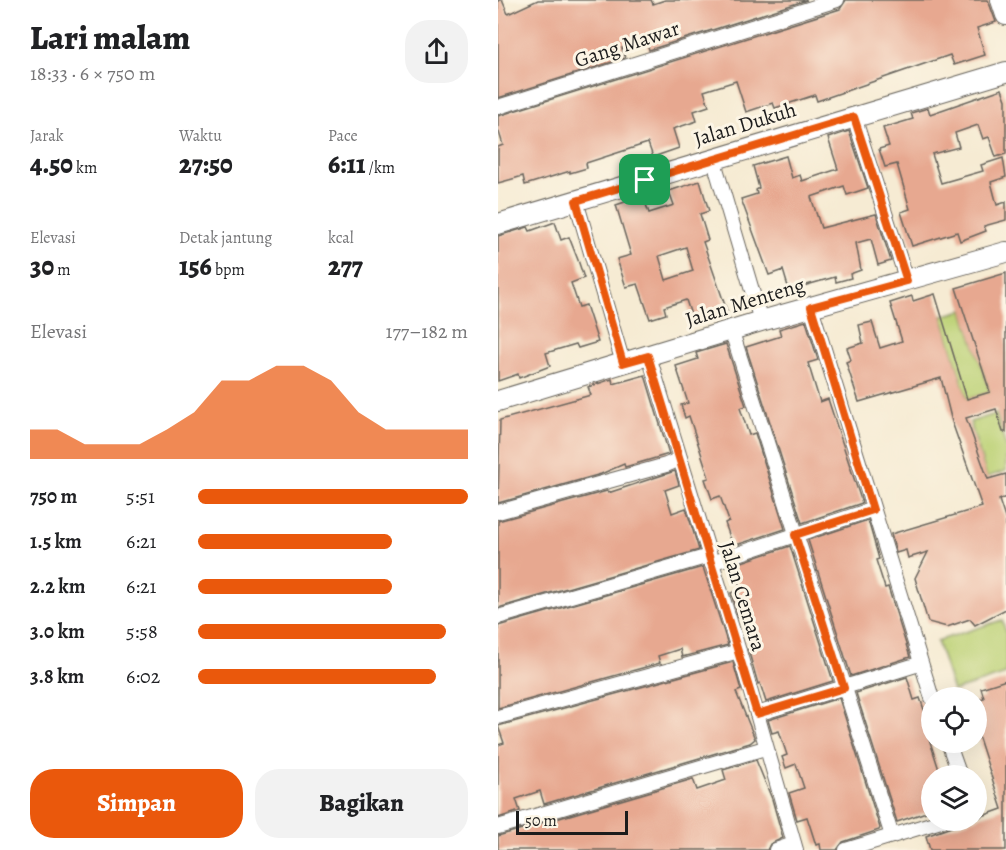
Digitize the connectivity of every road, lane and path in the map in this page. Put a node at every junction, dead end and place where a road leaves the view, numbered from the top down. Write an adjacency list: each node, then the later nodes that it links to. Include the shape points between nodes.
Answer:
1 (837, 0): 5 (street, Gang Mawar)
2 (1001, 0): 3 (street)
3 (1006, 15)
4 (1006, 72): 6 (street, Jalan Dukuh)
5 (498, 107)
6 (854, 117): 7 (street, Jalan Dukuh); 11 (street)
7 (713, 158): 8 (street, Jalan Dukuh); 13 (street)
8 (576, 201): 9 (street, Jalan Dukuh); 16 (street)
9 (498, 224)
10 (1006, 252): 11 (street, Jalan Menteng)
11 (907, 281): 12 (street, Jalan Menteng)
12 (811, 307): 13 (street, Jalan Menteng); 19 (street)
13 (761, 321): 14 (street, Jalan Menteng)
14 (732, 332): 15 (street, Jalan Menteng); 21 (street)
15 (648, 356): 16 (street, Jalan Menteng); 18 (street, Jalan Cemara)
16 (623, 363): 17 (street, Jalan Menteng)
17 (498, 401)
18 (680, 459): 20 (street); 22 (street, Jalan Cemara)
19 (873, 510): 21 (street); 25 (street)
20 (498, 512)
21 (795, 535): 22 (street); 27 (street)
22 (710, 560): 23 (street); 24 (street, Jalan Cemara)
23 (498, 617)
24 (739, 651): 28 (street, Jalan Cemara); 29 (street)
25 (919, 664): 26 (street); 27 (street)
26 (928, 687)
27 (844, 688): 28 (street); 33 (street)
28 (757, 714): 30 (street, Jalan Cemara)
29 (498, 717)
30 (765, 748): 31 (street); 34 (street, Jalan Cemara)
31 (498, 827)
32 (921, 827): 33 (street)
33 (891, 836): 36 (street)
34 (795, 847): 35 (street)
35 (777, 850)
36 (846, 850)

